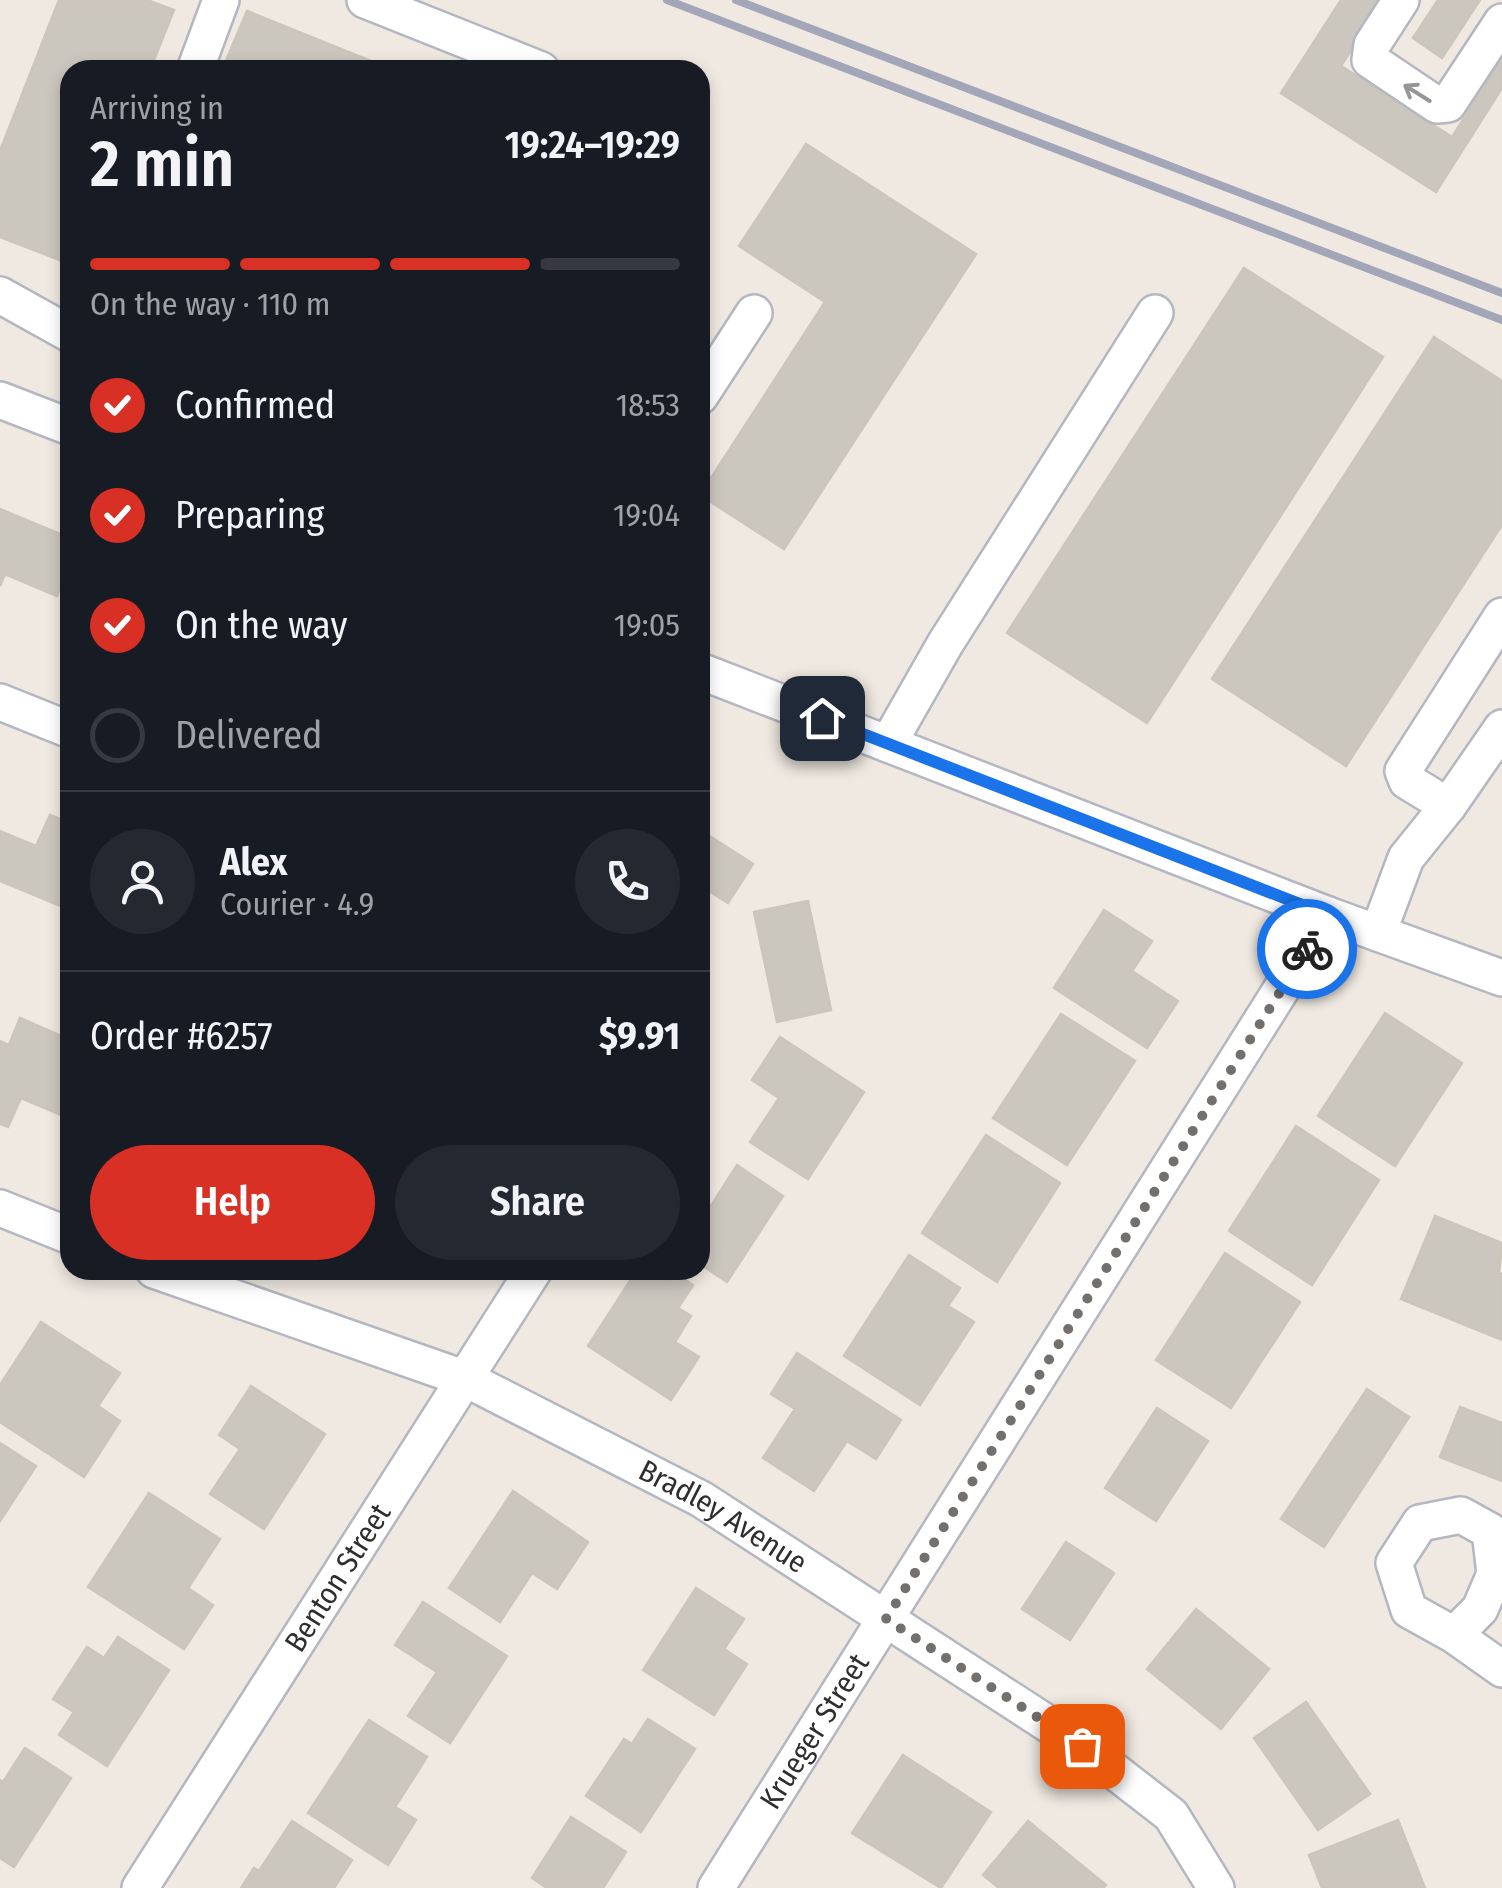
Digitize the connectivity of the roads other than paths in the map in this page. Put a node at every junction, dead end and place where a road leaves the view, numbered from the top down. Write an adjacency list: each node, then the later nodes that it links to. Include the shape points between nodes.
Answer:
1 (221, 0): 5 (street)
2 (365, 0): 6 (street)
3 (1401, 0): 4 (street, one-way to 3, via 1448,104 1438,105 1370,60)
4 (1502, 22)
5 (199, 60)
6 (516, 60)
7 (0, 295): 10 (street)
8 (754, 313): 11 (street)
9 (1154, 313): 19 (street)
10 (60, 328)
11 (710, 381)
12 (0, 400): 13 (street)
13 (60, 423)
14 (1502, 616): 20 (street, via 1403,771 1407,781)
15 (710, 675): 19 (street)
16 (0, 702): 17 (street)
17 (60, 726)
18 (1502, 728): 20 (street)
19 (888, 744): 21 (street)
20 (1448, 806): 22 (street, via 1406,858)
21 (1328, 915): 22 (street); 29 (street, Krueger Street)
22 (1378, 932): 23 (street)
23 (1502, 978)
24 (2, 1212): 25 (street)
25 (60, 1232)
26 (182, 1280): 28 (street, Bradley Avenue)
27 (528, 1280): 28 (street, Benton Street)
28 (466, 1380): 29 (street, Bradley Avenue, via 700,1498); 32 (street, Benton Street)
29 (886, 1619): 33 (street, Krueger Street); 34 (street, Bradley Avenue, via 1082,1746 1171,1815)
30 (1454, 1636): 31 (street)
31 (1502, 1669)
32 (140, 1888)
33 (716, 1888)
34 (1216, 1888)

